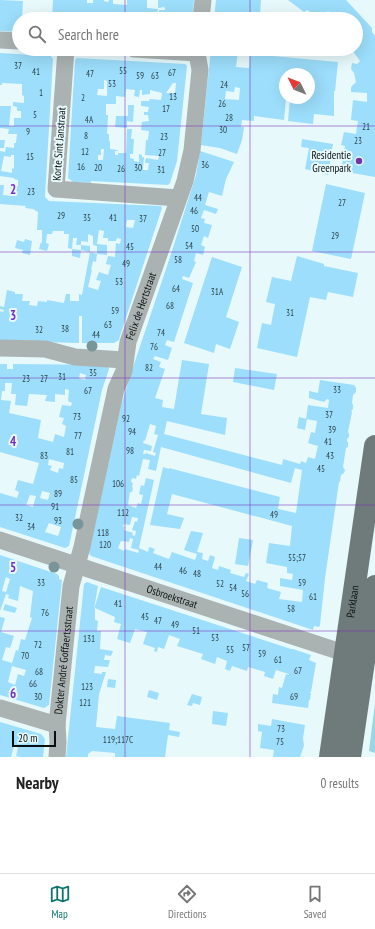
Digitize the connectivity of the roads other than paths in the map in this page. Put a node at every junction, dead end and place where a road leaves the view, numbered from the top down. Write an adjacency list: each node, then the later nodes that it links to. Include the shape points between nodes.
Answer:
1 (203, 0): 2 (street)
2 (202, 12)
3 (0, 40): 4 (street)
4 (12, 41)
5 (66, 56): 7 (street, Korte Sint Janstraat, via 56,189)
6 (198, 56): 7 (street, Felix de Hertstraat, via 200,70 192,150)
7 (178, 198): 9 (street, Felix de Hertstraat, via 128,342)
8 (0, 348): 9 (street, via 45,349 75,357)
9 (125, 360): 12 (street, Felix de Hertstraat, via 124,371 116,389 82,548)
10 (375, 446): 14 (main road, Parklaan)
11 (0, 540): 12 (street, Osbroekstraat)
12 (76, 564): 14 (street, Osbroekstraat); 16 (street, Dokter André Goffaertsstraat, via 71,586)
13 (375, 586): 19 (main road, Parklaan)
14 (344, 654): 18 (main road, Parklaan)
15 (0, 708): 16 (street)
16 (57, 725): 17 (street, Dokter André Goffaertsstraat)
17 (57, 757)
18 (330, 757)
19 (350, 757)

